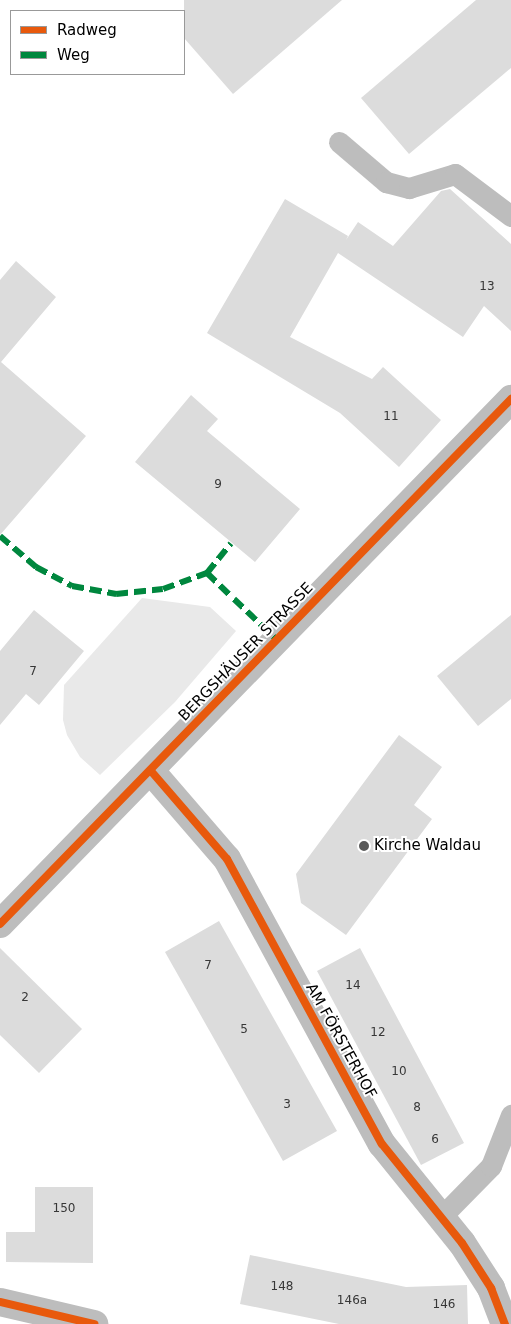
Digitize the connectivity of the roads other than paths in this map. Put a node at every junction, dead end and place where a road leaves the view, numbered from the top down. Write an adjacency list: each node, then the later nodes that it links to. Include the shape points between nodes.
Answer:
1 (339, 142): 2 (lane, via 386,182 409,188 455,174)
2 (511, 216)
3 (511, 399): 4 (street, BERGSHÄUSER STRASSE)
4 (151, 771): 5 (street, BERGSHÄUSER STRASSE); 7 (street, AM FÖRSTERHOF, via 227,859 382,1144)
5 (0, 924)
6 (511, 1115): 7 (lane, via 492,1166)
7 (440, 1218): 10 (street, AM FÖRSTERHOF, via 491,1288)
8 (0, 1302): 9 (street)
9 (94, 1324)
10 (506, 1324)

